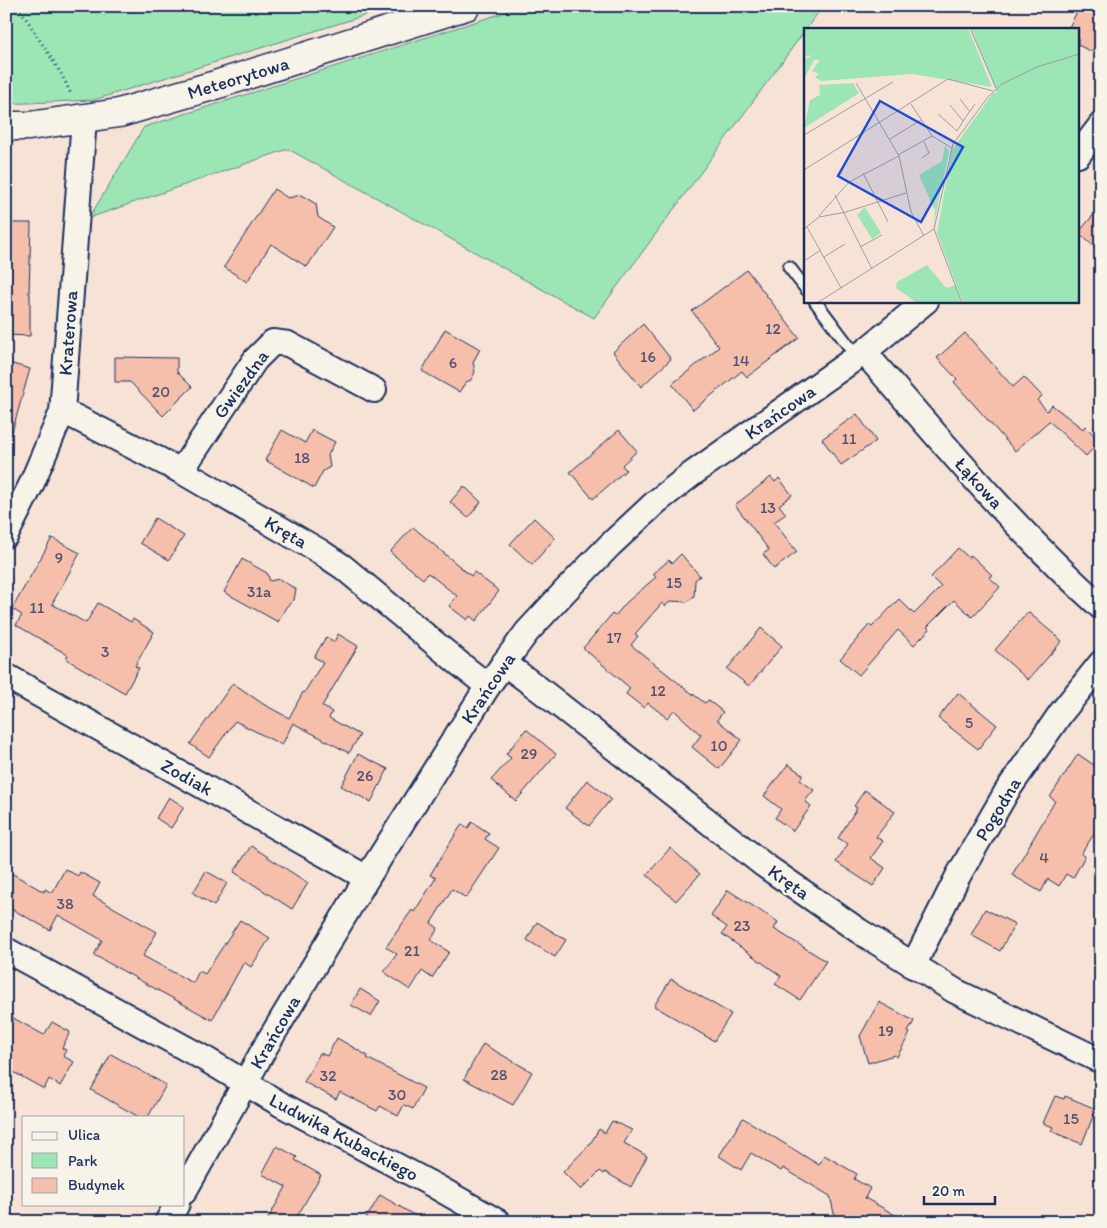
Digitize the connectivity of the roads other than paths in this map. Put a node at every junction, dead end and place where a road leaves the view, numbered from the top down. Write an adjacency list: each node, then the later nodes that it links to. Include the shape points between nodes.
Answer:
1 (466, 6): 2 (street, Meteorytowa, via 164,101)
2 (84, 119): 4 (street, Meteorytowa); 12 (street, Kraterowa)
3 (1101, 124): 5 (street)
4 (6, 126)
5 (1080, 152)
6 (790, 267): 7 (lane)
7 (804, 286)
8 (816, 302): 10 (lane)
9 (925, 302): 10 (street, Krańcowa)
10 (860, 354): 15 (street, Łąkowa, via 1018,527); 16 (street, Krańcowa, via 656,502 566,590 527,632)
11 (374, 390): 13 (street, Gwiezdna, via 288,344 272,342 255,360)
12 (62, 412): 13 (street, Kręta); 14 (street, Kraterowa)
13 (181, 471): 19 (street, Kręta, via 343,567)
14 (6, 535)
15 (1101, 607)
16 (504, 663): 19 (street, Krańcowa); 22 (street, Kręta, via 764,865)
17 (1101, 663): 22 (street, Pogodna, via 1061,712 1007,791 958,876)
18 (6, 676): 20 (street, Zodiak)
19 (488, 686): 20 (street, Krańcowa)
20 (367, 878): 24 (street, Krańcowa)
21 (6, 950): 24 (street, Ludwika Kubackiego)
22 (913, 966): 23 (street, Kręta, via 955,991)
23 (1101, 1061)
24 (245, 1083): 25 (street, Krańcowa); 28 (street, Ludwika Kubackiego)
25 (185, 1190)
26 (176, 1206): 27 (street)
27 (167, 1222)
28 (498, 1222)

